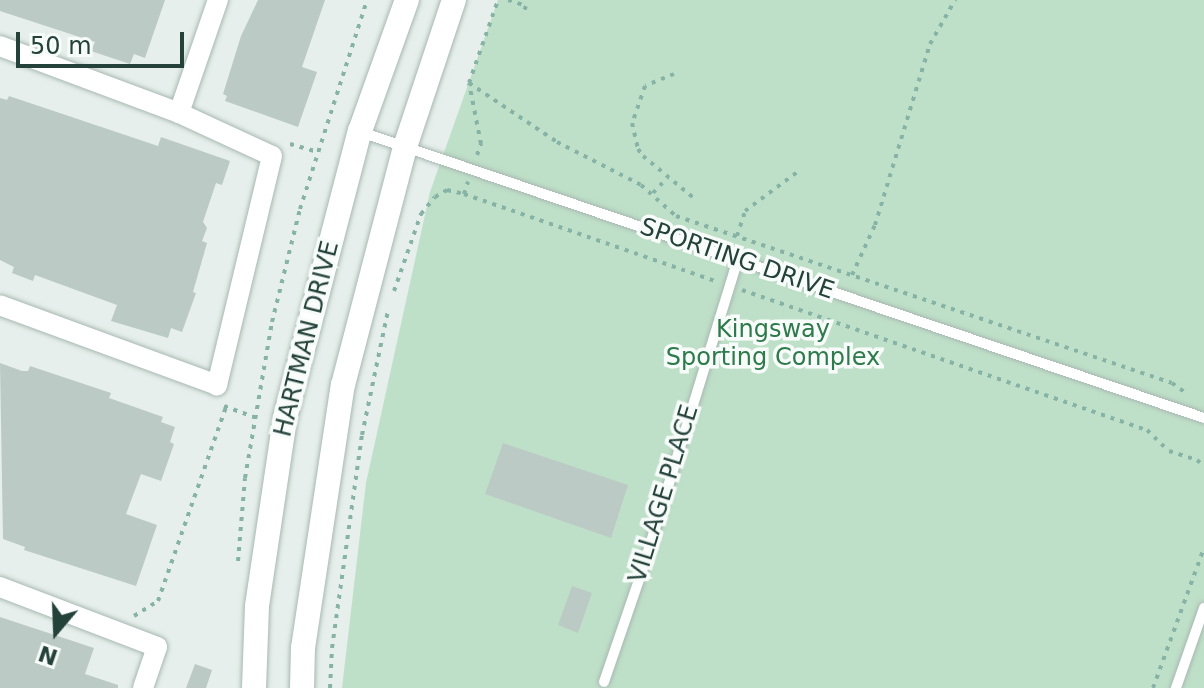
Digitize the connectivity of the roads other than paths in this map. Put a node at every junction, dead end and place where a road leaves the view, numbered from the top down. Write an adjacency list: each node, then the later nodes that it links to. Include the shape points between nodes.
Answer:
1 (218, 0): 5 (street)
2 (407, 0): 6 (main road, HARTMAN DRIVE)
3 (454, 0): 7 (main road, HARTMAN DRIVE)
4 (0, 46): 5 (street)
5 (179, 113): 9 (street, via 272,156 217,385)
6 (360, 131): 7 (lane, SPORTING DRIVE); 15 (main road, HARTMAN DRIVE, via 285,418 257,606)
7 (405, 147): 8 (lane, SPORTING DRIVE); 16 (main road, HARTMAN DRIVE, via 343,385 303,648)
8 (738, 259): 10 (lane, SPORTING DRIVE); 13 (lane, VILLAGE PLACE)
9 (0, 305)
10 (1204, 418)
11 (0, 587): 14 (street, via 157,647)
12 (1204, 608): 17 (lane)
13 (604, 682)
14 (143, 688)
15 (254, 688)
16 (302, 688)
17 (1176, 688)

